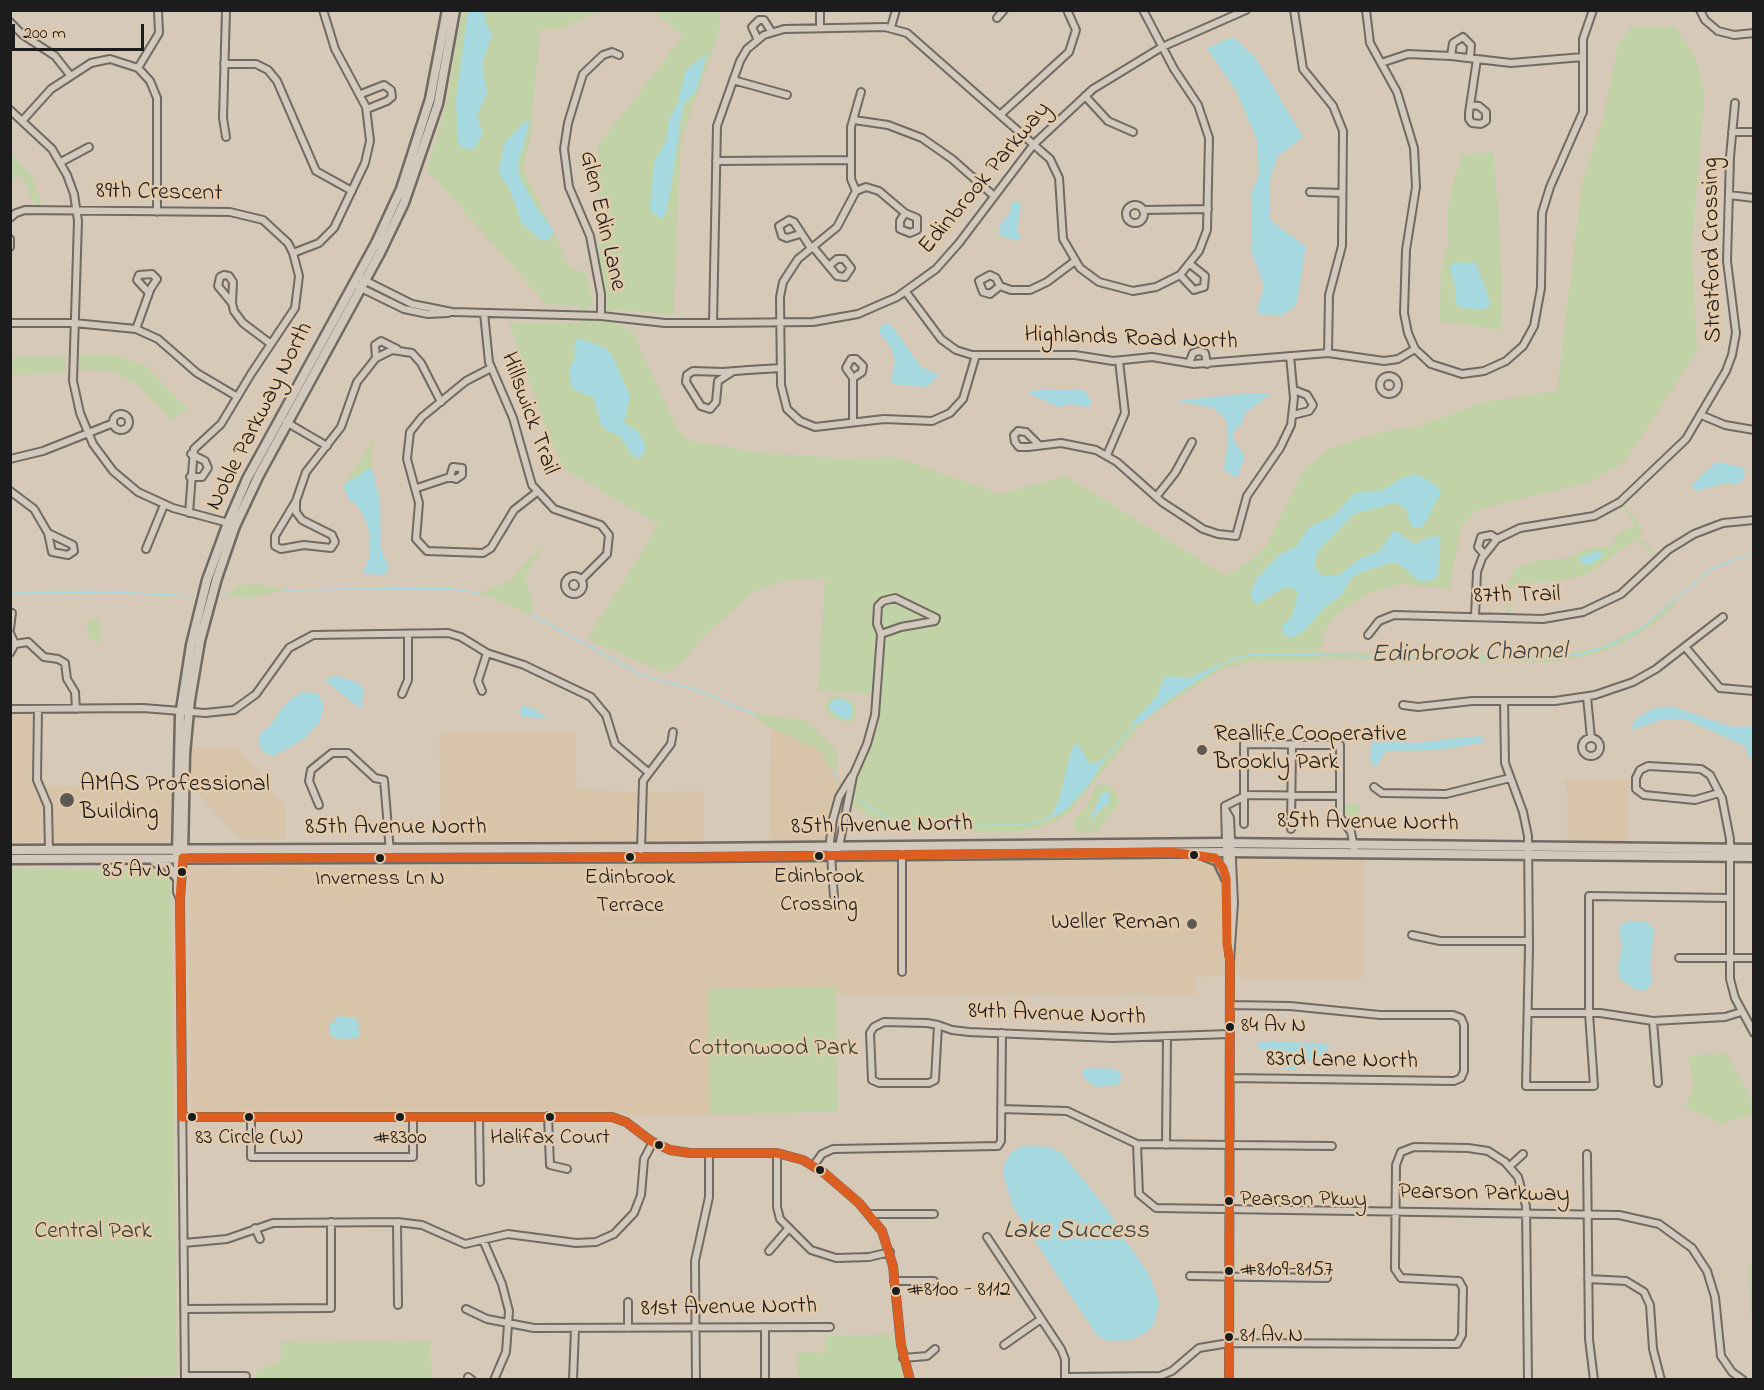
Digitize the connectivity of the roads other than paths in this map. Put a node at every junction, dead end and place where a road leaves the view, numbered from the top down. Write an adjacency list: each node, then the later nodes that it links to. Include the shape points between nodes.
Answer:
1 (158, 10): 30 (street, via 159,33)
2 (226, 10): 29 (street)
3 (323, 10): 34 (street, via 334,49)
4 (447, 10): 75 (main road, Noble Parkway North, via 435,80 417,144)
5 (455, 10): 75 (main road, Noble Parkway North, via 442,85 426,145 400,213)
6 (820, 10): 18 (street)
7 (896, 10): 19 (street)
8 (1004, 10): 16 (street)
9 (1067, 10): 41 (street, via 1076,30 1069,52)
10 (1143, 10): 23 (street)
11 (1246, 10): 23 (street, Edinbrook Parkway)
12 (1294, 10): 56 (street, via 1304,69 1341,122)
13 (1366, 10): 28 (street, via 1370,43)
14 (1593, 10): 26 (street, via 1584,31)
15 (1700, 10): 21 (street, via 1718,31 1734,35)
16 (997, 18)
17 (10, 22): 31 (street, via 55,56)
18 (820, 27): 19 (street); 20 (street)
19 (891, 27): 41 (street, via 913,38)
20 (771, 31): 22 (street); 22 (street, via 764,20 759,20 752,27)
21 (1754, 33)
22 (757, 38): 32 (street, via 743,55)
23 (1162, 47): 36 (street, Edinbrook Parkway); 60 (street, via 1198,105 1206,126)
24 (619, 55): 81 (street, Glen Edin Lane, via 603,55 583,75 564,149 569,188 590,236)
25 (1451, 56): 27 (street); 27 (street, via 1453,43 1463,37 1469,41); 28 (street, via 1408,54)
26 (1583, 57): 27 (street, via 1511,63); 88 (street, via 1583,112 1545,200 1540,238 1540,307 1529,336 1506,361 1473,373 1441,369)
27 (1473, 58): 38 (street)
28 (1381, 63): 88 (street, via 1405,110 1414,148 1416,188 1406,250 1404,313)
29 (224, 64): 47 (street); 53 (street, via 256,64 268,70 277,81 316,171)
30 (138, 68): 31 (street, via 110,59 91,63); 63 (street, via 158,98)
31 (70, 75): 42 (street)
32 (733, 80): 35 (street); 51 (street, via 717,126)
33 (861, 92): 43 (street)
34 (361, 94): 39 (street); 39 (street, via 384,85 391,90 392,97 387,101)
35 (787, 95)
36 (1085, 96): 44 (street, via 1108,121); 48 (street, Edinbrook Parkway)
37 (1735, 103): 45 (street, Stratford Crossing)
38 (1470, 105)
39 (367, 109): 53 (street, via 371,130 368,152)
40 (10, 110): 42 (street)
41 (1001, 114): 48 (street)
42 (22, 120): 52 (street)
43 (854, 120): 50 (street); 58 (street, via 888,125 922,138)
44 (1133, 132)
45 (1732, 132): 46 (street); 57 (street, Stratford Crossing)
46 (1754, 132)
47 (226, 137)
48 (1034, 144): 58 (street, Edinbrook Parkway); 71 (street, via 1056,170 1060,227)
49 (89, 147): 52 (street)
50 (850, 160): 51 (street); 54 (street)
51 (716, 161): 84 (street)
52 (61, 162): 62 (street)
53 (352, 191): 70 (street, via 327,236 309,249)
54 (856, 191): 64 (street, via 879,191); 69 (street, via 837,227)
55 (1310, 192): 56 (street)
56 (1342, 193): 90 (street, via 1342,246 1330,291)
57 (1729, 195): 59 (street); 107 (street, Stratford Crossing, via 1727,261 1736,340 1729,363)
58 (994, 196): 77 (street, Edinbrook Parkway, via 952,251)
59 (1754, 198)
60 (1208, 209): 61 (street); 72 (street, via 1204,241)
61 (1143, 210)
62 (77, 211): 63 (street, 89th Crescent); 65 (street, 89th Crescent, via 25,210); 83 (street)
63 (157, 212): 70 (street, 89th Crescent, via 230,212 253,216 272,227)
64 (905, 213)
65 (10, 218)
66 (800, 234): 69 (street)
67 (10, 239): 68 (street)
68 (10, 247)
69 (812, 247): 73 (street); 85 (street, via 792,266 783,282)
70 (293, 253): 87 (street, via 299,276 298,298 291,318)
71 (1075, 261): 74 (street, via 1100,282 1121,290 1156,287); 76 (street, via 1039,287 1020,290)
72 (1190, 264): 74 (street); 74 (street, via 1205,276 1204,287 1194,290)
73 (829, 266)
74 (1180, 275)
75 (359, 282): 80 (street, Edinbrook Parkway, via 414,312); 108 (main road, Noble Parkway North)
76 (1000, 286)
77 (906, 292): 85 (street, Edinbrook Parkway, via 841,318); 91 (street, Highlands Road North, via 941,339 956,350)
78 (149, 293): 86 (street)
79 (232, 303): 87 (street, via 243,323)
80 (484, 313): 81 (street, Edinbrook Parkway); 98 (street, Hillswick Trail)
81 (601, 316): 84 (street, Edinbrook Parkway)
82 (10, 323): 83 (street)
83 (74, 323): 86 (street); 112 (street, via 73,381)
84 (713, 323): 85 (street, Edinbrook Parkway)
85 (780, 323): 99 (street)
86 (136, 329): 104 (street, via 158,339 197,373)
87 (271, 344): 104 (street)
88 (1415, 349): 95 (street, Highlands Road North, via 1398,359)
89 (397, 350): 93 (street); 93 (street, via 381,340 375,345); 105 (street, via 412,353 421,363)
90 (1328, 353): 92 (street, Highlands Road North); 95 (street, Highlands Road North)
91 (976, 355): 94 (street, Highlands Road North, via 1075,355); 109 (street, via 963,399 941,417 923,422 884,418)
92 (1290, 356): 97 (street, Highlands Road North); 103 (street)
93 (376, 358): 114 (street, via 357,382 345,420)
94 (1119, 361): 96 (street, Highlands Road North, via 1152,357); 117 (street, via 1125,413)
95 (1384, 361): 101 (street)
96 (1189, 363): 97 (street, Highlands Road North); 97 (street, via 1193,353 1199,351 1205,353)
97 (1207, 364)
98 (491, 368): 105 (street, via 473,376); 123 (street, Hillswick Trail, via 513,418 528,476)
99 (781, 368): 100 (street); 109 (street, via 784,401 800,421 824,428)
100 (732, 372): 100 (street, via 718,381 716,402 710,409 701,406 686,382 693,371)
101 (1386, 377)
102 (853, 378): 109 (street)
103 (1294, 390): 106 (street); 106 (street, via 1307,395 1313,405 1309,411)
104 (236, 396): 116 (street, via 221,424)
105 (441, 402): 121 (street, via 415,424 407,440 407,459)
106 (1293, 415): 124 (street, via 1286,438 1247,496 1236,536 1203,529)
107 (1701, 415): 111 (street, via 1725,425); 131 (street, Stratford Crossing, via 1674,452 1606,511 1588,518 1520,528)
108 (283, 421): 114 (street); 129 (main road, Noble Parkway North)
109 (854, 422)
110 (111, 424): 112 (street)
111 (1754, 430)
112 (87, 433): 118 (street); 126 (street, via 102,458 125,482)
113 (1192, 442): 124 (street)
114 (327, 446): 125 (street, via 306,472)
115 (1039, 446): 117 (street, via 1072,444)
116 (191, 454): 119 (street); 119 (street, via 205,461 208,468 201,477)
117 (1107, 455): 124 (street)
118 (10, 459)
119 (190, 477): 127 (street)
120 (450, 477): 121 (street)
121 (417, 488): 123 (street, via 418,544 433,552 456,550 478,554 491,548 514,510)
122 (10, 491): 130 (street, via 34,509)
123 (537, 492): 134 (street, Hillswick Trail, via 554,509 601,525 609,535 608,554)
124 (1156, 497)
125 (296, 501): 125 (street, via 296,512 302,520 332,535 335,542 331,548 275,546 275,536)
126 (164, 505): 127 (street); 132 (street)
127 (189, 513): 129 (street)
128 (1754, 520): 137 (street, 87th Trail, via 1723,524 1694,534 1668,550 1621,594 1582,612 1543,619)
129 (231, 524): 157 (main road, Noble Parkway North)
130 (48, 533): 130 (street, via 54,554 68,555 74,551 73,545)
131 (1497, 539): 133 (street, Stratford Crossing); 133 (street, via 1491,535 1481,537 1478,547)
132 (146, 549)
133 (1484, 554): 137 (street, Stratford Crossing, via 1476,577)
134 (581, 580)
135 (924, 611): 139 (street); 139 (street, via 935,616 935,621); 142 (street, via 896,598 883,601 877,614)
136 (12, 613): 140 (street)
137 (1475, 616): 143 (street, 87th Trail, via 1394,615 1379,621)
138 (1723, 617): 145 (street)
139 (922, 623): 142 (street)
140 (10, 631): 144 (street)
141 (408, 634): 147 (street, via 454,634); 150 (street, via 408,680); 157 (street, via 313,635 285,652 243,706 223,712)
142 (881, 634): 162 (street, via 874,715)
143 (1368, 635)
144 (15, 644): 146 (street); 156 (street, via 28,642 44,657 65,663)
145 (1686, 648): 149 (street, via 1720,688); 151 (street, via 1633,682)
146 (10, 653)
147 (487, 653): 148 (street, via 478,681); 161 (street, via 524,665 591,697 606,715 615,744)
148 (482, 691)
149 (1754, 691)
150 (402, 694)
151 (1587, 697): 152 (street); 159 (street)
152 (1504, 701): 153 (street); 163 (street, via 1503,750)
153 (1403, 705)
154 (10, 709): 155 (street)
155 (38, 709): 156 (street); 181 (street, via 38,780 48,806)
156 (76, 709): 157 (street)
157 (184, 711): 170 (main road, Noble Parkway North); 174 (main road, Noble Parkway North)
158 (673, 732): 161 (street, via 670,744)
159 (1591, 738)
160 (1292, 744): 166 (street, via 1244,744); 167 (street); 168 (street, via 1340,745)
161 (648, 772): 188 (street, via 642,786)
162 (853, 776): 171 (street, via 839,797); 172 (street)
163 (1509, 778): 164 (street, via 1446,794 1382,793); 185 (street, via 1523,812)
164 (1374, 787)
165 (1719, 793): 165 (street, via 1710,775 1701,769 1648,766 1636,778 1636,789 1644,795 1695,800); 189 (street)
166 (1244, 795): 167 (street); 173 (street); 176 (street, via 1226,809)
167 (1292, 796): 168 (street); 175 (street)
168 (1340, 796): 177 (street, via 1340,817 1352,832)
169 (319, 805): 187 (street, via 309,781 311,770 332,753 348,753 375,778 384,780)
170 (177, 806): 182 (main road, via 172,838 164,846); 190 (main road, Noble Parkway North)
171 (834, 819): 172 (street); 183 (street)
172 (842, 821): 183 (street)
173 (1244, 824)
174 (184, 828): 178 (main road, via 190,839 200,845 247,845); 190 (main road, Noble Parkway North)
175 (1291, 829)
176 (1228, 847): 177 (main road, 85th Avenue North); 184 (main road, 85th Avenue North); 186 (main road, 85th Avenue North); 195 (street); 204 (street, via 1234,903)
177 (1355, 848): 185 (main road, 85th Avenue North)
178 (258, 849): 187 (main road, 85th Avenue North); 190 (main road, 85th Avenue North)
179 (1754, 849): 189 (main road, 85th Avenue North)
180 (10, 850): 181 (main road, 85th Avenue North)
181 (49, 850): 182 (main road, 85th Avenue North)
182 (150, 850): 190 (main road, 85th Avenue North)
183 (834, 850): 184 (main road, 85th Avenue North); 188 (main road, 85th Avenue North); 196 (street)
184 (902, 850): 186 (main road, 85th Avenue North); 205 (street)
185 (1528, 850): 189 (main road, 85th Avenue North); 200 (street)
186 (1170, 852): 195 (main road, via 1210,856 1221,864)
187 (390, 853): 188 (main road, 85th Avenue North); 190 (main road, 85th Avenue North)
188 (641, 853)
189 (1730, 853): 191 (main road, 85th Avenue North); 197 (street)
190 (180, 854): 193 (main road, 85th Avenue North); 194 (street); 198 (street)
191 (1754, 857)
192 (10, 859): 193 (main road, 85th Avenue North)
193 (99, 859): 194 (main road, via 161,863)
194 (176, 876): 198 (street)
195 (1226, 878): 204 (street)
196 (834, 897)
197 (1730, 898): 201 (street); 209 (street, via 1589,896)
198 (180, 899): 220 (street)
199 (1412, 935): 200 (street, via 1440,941)
200 (1529, 941): 208 (street)
201 (1729, 957): 202 (street); 203 (street); 207 (street, via 1732,988)
202 (1679, 958)
203 (1754, 958)
204 (1230, 961): 206 (street)
205 (902, 972)
206 (1230, 1005): 214 (street); 216 (street, 83rd Lane North, via 1453,1016 1461,1018 1464,1025 1464,1071 1454,1082)
207 (1741, 1012): 210 (street, via 1725,1017); 213 (street)
208 (1528, 1013): 209 (street); 209 (street, via 1527,1086 1594,1086)
209 (1589, 1013): 210 (street)
210 (1653, 1021): 217 (street)
211 (938, 1025): 211 (street, 84th Avenue North, via 884,1022 874,1027 870,1037 870,1077 879,1083 935,1080); 212 (street, 84th Avenue North, via 960,1031)
212 (1002, 1033): 215 (street, 84th Avenue North); 218 (street)
213 (1754, 1033)
214 (1230, 1034): 215 (street, 84th Avenue North); 216 (street)
215 (1167, 1037): 227 (street)
216 (1230, 1078): 226 (street)
217 (1658, 1083)
218 (1001, 1109): 225 (street, via 1066,1111); 233 (street, via 1001,1141 995,1147 833,1149)
219 (548, 1116): 222 (street); 224 (street, via 612,1117); 235 (street, via 550,1165)
220 (182, 1117): 223 (street); 250 (street)
221 (413, 1117): 222 (street); 223 (street); 223 (street, via 413,1157 250,1157)
222 (479, 1117): 236 (street)
223 (250, 1118)
224 (653, 1142): 229 (street, via 680,1152); 249 (street, via 644,1159 641,1195 628,1222 605,1239 571,1245 508,1234)
225 (1137, 1144): 227 (street); 237 (street, Pearson Parkway, via 1138,1190 1143,1200 1162,1209)
226 (1229, 1144): 227 (street); 228 (street); 237 (street)
227 (1166, 1145)
228 (1332, 1146)
229 (709, 1152): 230 (street); 268 (street, via 709,1197 695,1261)
230 (777, 1153): 233 (street); 246 (street, via 777,1207)
231 (1587, 1154): 242 (street)
232 (1522, 1155): 234 (street)
233 (814, 1165): 239 (street)
234 (1510, 1166): 238 (street, via 1478,1149 1414,1147 1401,1152 1396,1165); 241 (street, via 1522,1186)
235 (567, 1169)
236 (480, 1182)
237 (1229, 1208): 238 (street, Pearson Parkway); 254 (street)
238 (1396, 1212): 241 (street, Pearson Parkway); 270 (street, via 1398,1276 1452,1279 1462,1284 1460,1341 1452,1346)
239 (870, 1214): 240 (street); 252 (street)
240 (934, 1214)
241 (1527, 1214): 242 (street, Pearson Parkway); 283 (street)
242 (1588, 1215): 256 (street); 286 (street, Pearson Parkway, via 1646,1220 1671,1231 1692,1248 1712,1284 1721,1356)
243 (331, 1222): 244 (street); 245 (street, via 273,1223); 261 (street, via 331,1308)
244 (397, 1222): 249 (street, via 423,1225 457,1243); 260 (street)
245 (255, 1228): 248 (street); 250 (street, via 227,1239)
246 (788, 1229): 251 (street); 252 (street, via 811,1250 827,1257 868,1257)
247 (987, 1237): 263 (street)
248 (261, 1239)
249 (483, 1240): 264 (street, via 502,1284)
250 (184, 1243): 261 (street)
251 (770, 1251)
252 (890, 1252): 257 (street)
253 (1190, 1276): 254 (street)
254 (1229, 1277): 255 (street); 270 (street)
255 (1327, 1278)
256 (1588, 1279): 284 (street); 285 (street, via 1626,1281 1644,1292 1650,1305 1653,1349)
257 (894, 1281): 258 (street); 273 (street)
258 (934, 1281)
259 (628, 1302): 267 (street, 81st Avenue North)
260 (398, 1305)
261 (184, 1309): 275 (street)
262 (466, 1309): 264 (street, 81st Avenue North)
263 (1041, 1319): 271 (street); 276 (street, via 1063,1354)
264 (510, 1324): 269 (street, 81st Avenue North); 277 (street, via 506,1352)
265 (831, 1326): 266 (street, 81st Avenue North)
266 (765, 1327): 268 (street, 81st Avenue North); 280 (street)
267 (628, 1328): 268 (street, 81st Avenue North); 269 (street, 81st Avenue North)
268 (695, 1328): 279 (street)
269 (575, 1329): 278 (street)
270 (1229, 1343): 276 (street, via 1199,1348 1161,1376); 282 (street)
271 (1004, 1345)
272 (935, 1349): 273 (street, via 927,1356)
273 (903, 1358): 281 (street)
274 (246, 1376): 275 (street)
275 (185, 1378)
276 (1065, 1378)
277 (494, 1380)
278 (573, 1380)
279 (696, 1380)
280 (765, 1380)
281 (909, 1380)
282 (1229, 1380)
283 (1528, 1380)
284 (1594, 1380)
285 (1661, 1380)
286 (1743, 1380)

